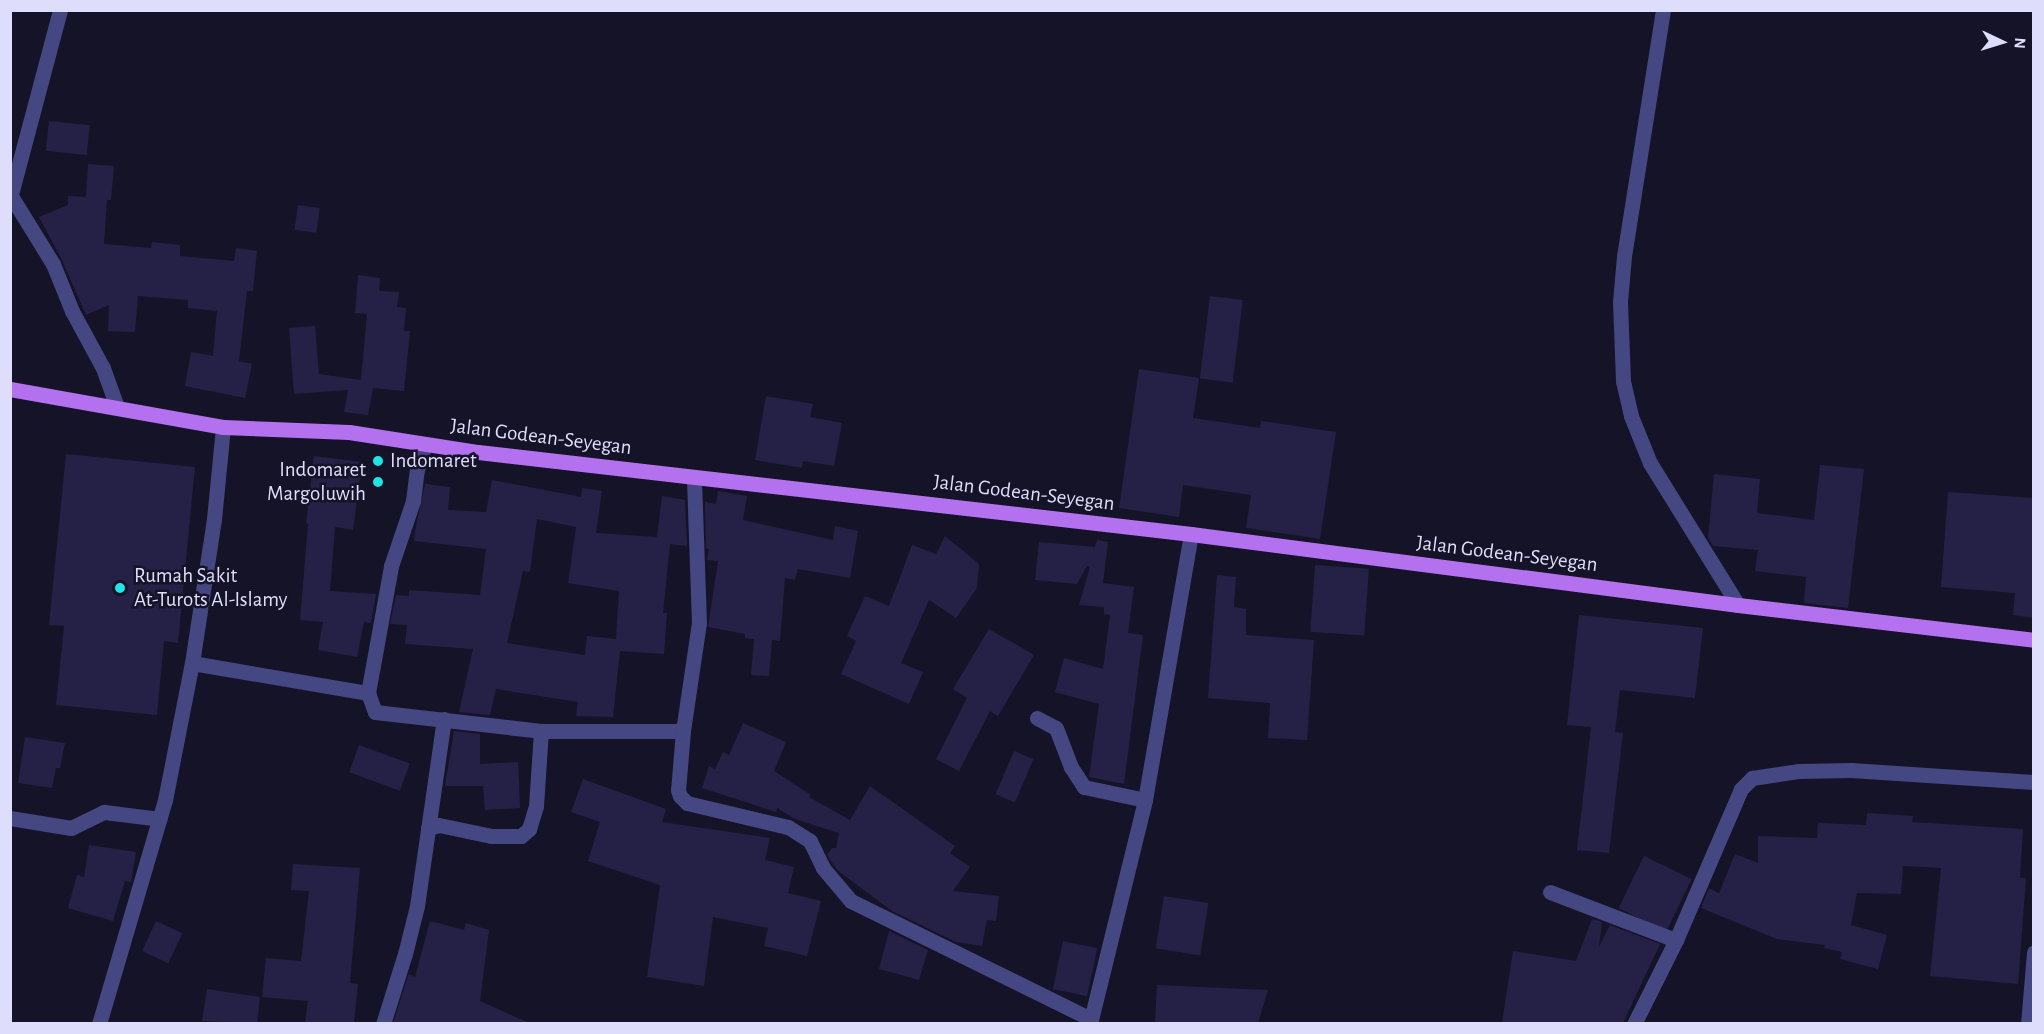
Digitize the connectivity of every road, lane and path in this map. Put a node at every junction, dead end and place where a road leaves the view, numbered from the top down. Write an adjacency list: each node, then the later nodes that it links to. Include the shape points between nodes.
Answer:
1 (60, 10): 3 (street)
2 (1663, 10): 10 (street, via 1624,256 1620,302 1623,381 1631,416 1650,463)
3 (11, 197): 5 (street, via 53,264)
4 (10, 389): 5 (main road, Jalan Godean-Seyegan)
5 (117, 406): 6 (main road, Jalan Godean-Seyegan)
6 (223, 427): 7 (main road, Jalan Godean-Seyegan, via 349,432); 12 (street, via 214,519)
7 (425, 444): 8 (main road, Jalan Godean-Seyegan); 13 (street, via 413,501 391,566)
8 (694, 477): 9 (main road, Jalan Godean-Seyegan); 17 (street, via 699,623)
9 (1191, 534): 10 (main road, Jalan Godean-Seyegan); 19 (street)
10 (1738, 605): 11 (main road, Jalan Godean-Seyegan)
11 (2034, 640)
12 (192, 663): 13 (street); 21 (street)
13 (368, 693): 15 (street, via 375,712)
14 (1037, 718): 19 (street, via 1056,728 1071,767 1084,787)
15 (444, 719): 16 (street); 22 (street)
16 (541, 731): 17 (street); 22 (street, via 536,806 529,829 521,836 491,836 439,825)
17 (683, 731): 26 (street, via 678,790 687,803 788,827 810,841 823,868 851,901)
18 (2034, 782): 24 (street, via 1851,770 1799,771 1752,778 1742,789)
19 (1144, 800): 26 (street)
20 (10, 818): 21 (street, via 71,828 104,812)
21 (160, 819): 27 (street)
22 (428, 828): 28 (street, via 417,906)
23 (1550, 892): 24 (street)
24 (1676, 940): 29 (street)
25 (2034, 952): 30 (street)
26 (1090, 1021)
27 (99, 1023)
28 (382, 1023)
29 (1634, 1023)
30 (2028, 1023)

